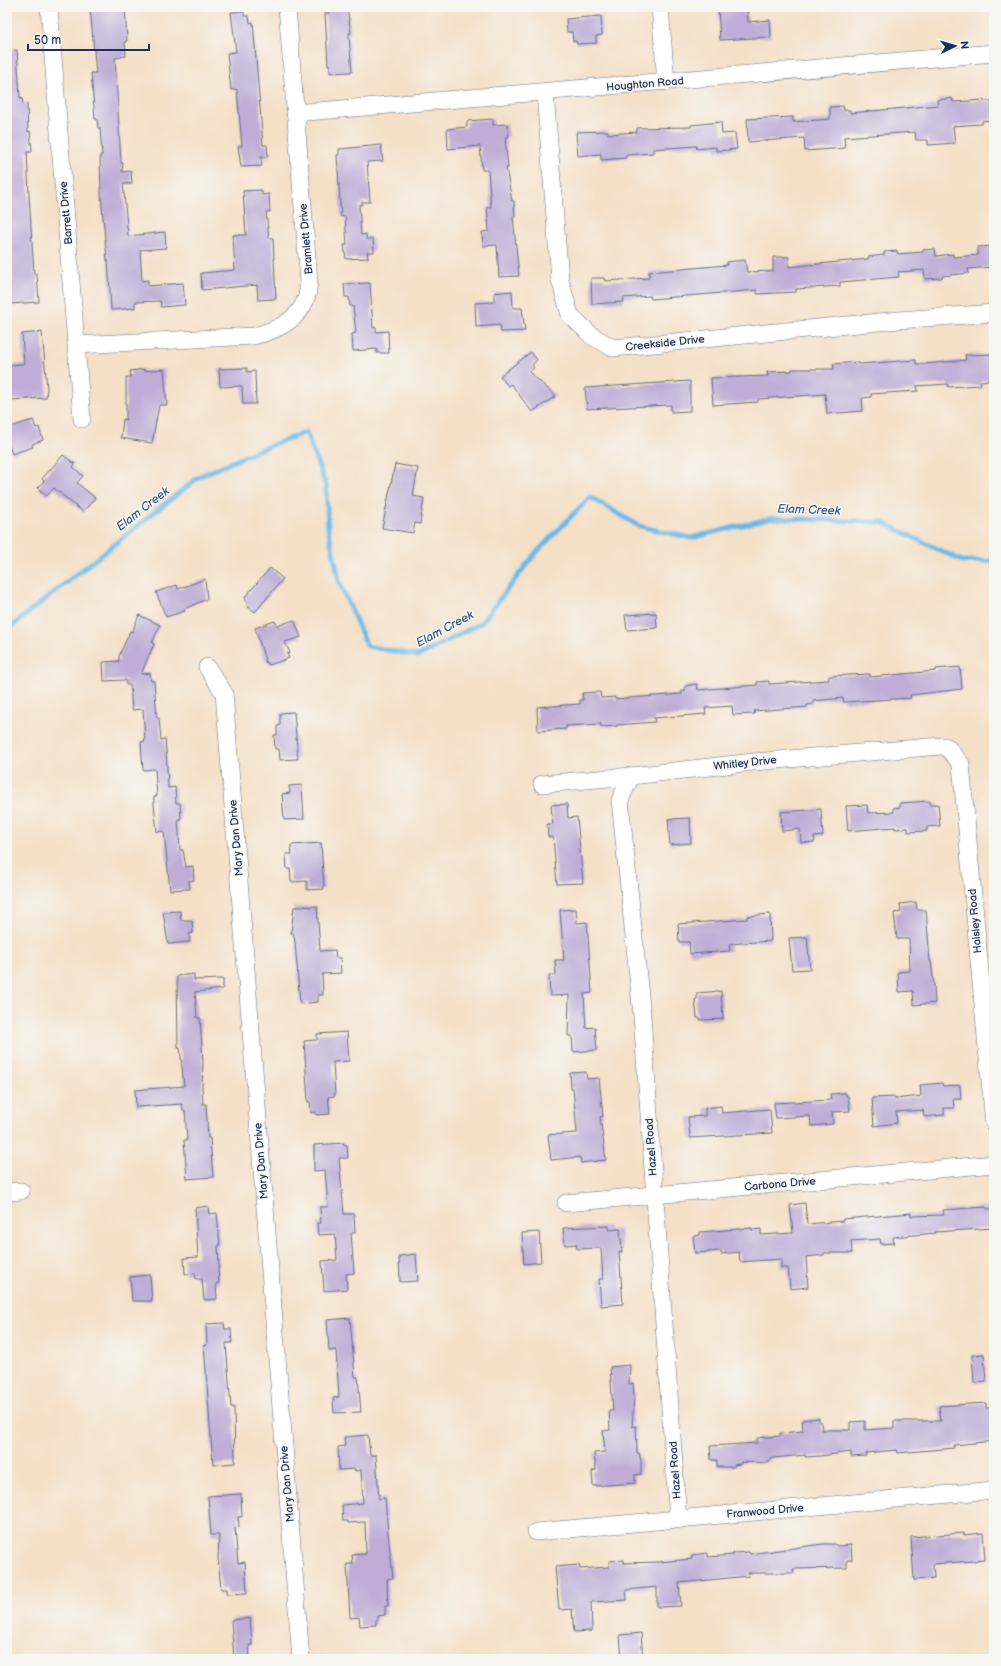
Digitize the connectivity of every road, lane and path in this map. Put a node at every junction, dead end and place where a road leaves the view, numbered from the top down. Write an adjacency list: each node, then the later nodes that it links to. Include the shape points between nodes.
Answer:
1 (49, 7): 9 (street, Barrett Drive)
2 (287, 7): 7 (street, Bramlett Drive)
3 (660, 7): 5 (street)
4 (994, 53): 5 (street, Houghton Road)
5 (666, 82): 6 (street, Houghton Road)
6 (545, 92): 7 (street, Houghton Road); 8 (street, Creekside Drive, via 560,280 570,315 592,336 613,348)
7 (296, 113): 9 (street, Bramlett Drive, via 309,282 305,302 293,319 275,331 254,336)
8 (994, 313)
9 (77, 345): 10 (street, Barrett Drive)
10 (82, 420)
11 (207, 667): 22 (street, Mary Dan Drive, via 224,693)
12 (947, 747): 13 (street, Whitley Drive, via 753,762); 15 (street, Halsley Road, via 961,764)
13 (631, 776): 14 (street, Whitley Drive); 17 (street, Hazel Road, via 620,800 642,1016)
14 (542, 784)
15 (994, 1124)
16 (994, 1164): 17 (street, Carbona Drive)
17 (655, 1195): 18 (street, Carbona Drive); 20 (street, Hazel Road)
18 (566, 1203)
19 (994, 1490): 20 (street, Franwood Drive)
20 (678, 1520): 21 (street, Franwood Drive)
21 (536, 1532)
22 (301, 1659)

